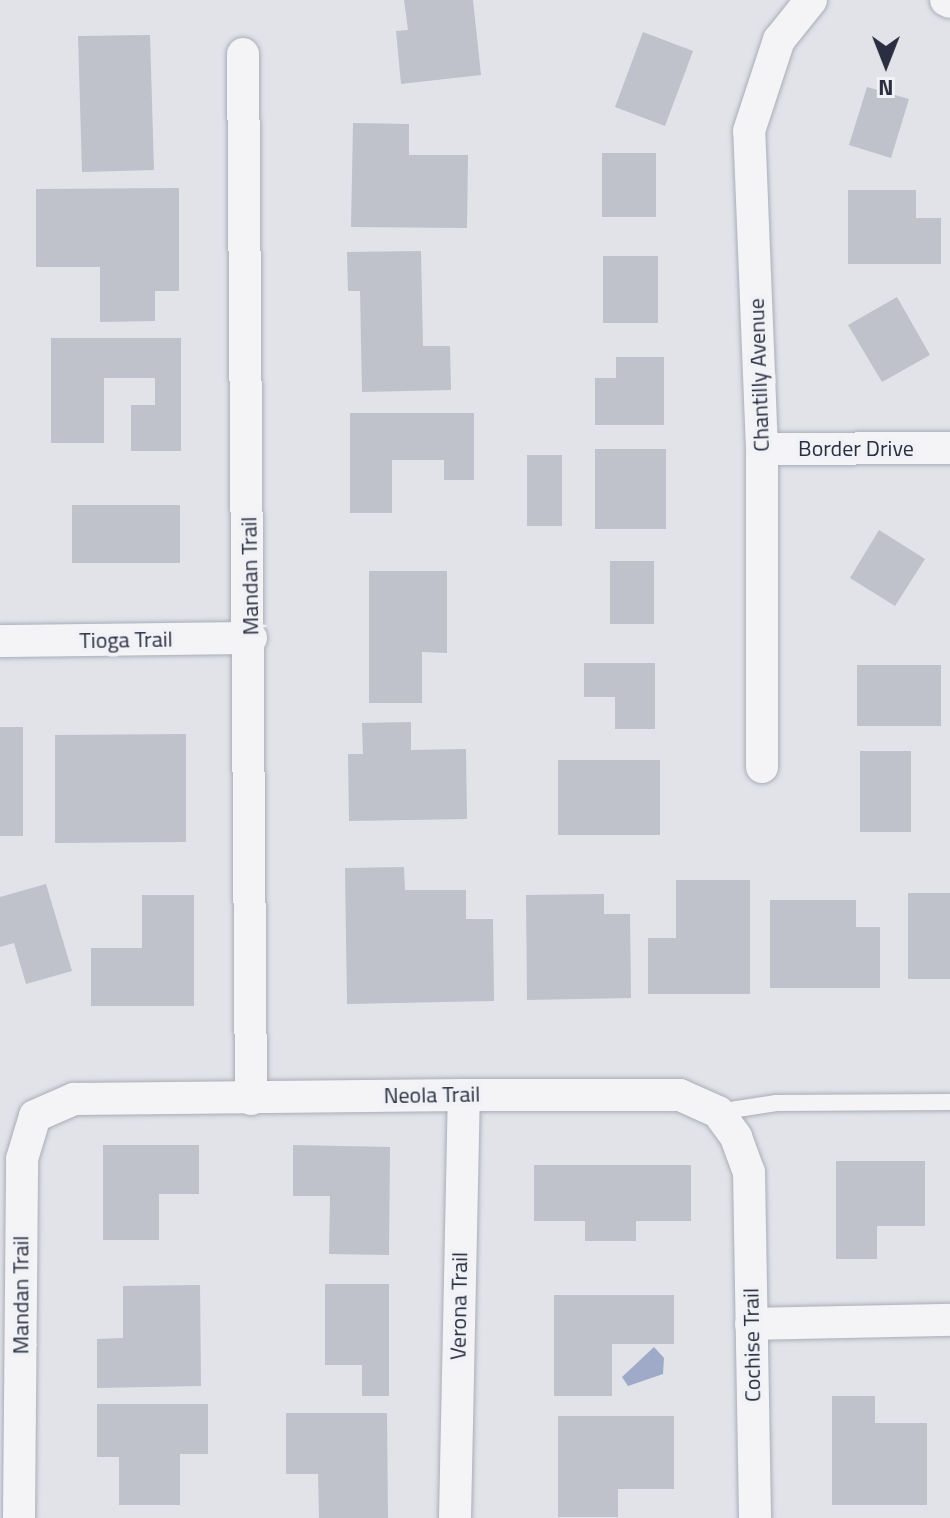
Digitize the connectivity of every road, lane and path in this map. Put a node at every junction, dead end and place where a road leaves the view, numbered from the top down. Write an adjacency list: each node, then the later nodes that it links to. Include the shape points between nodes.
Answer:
1 (811, 0): 4 (street, Chantilly Avenue, via 779,40 749,131)
2 (243, 54): 5 (street, Mandan Trail)
3 (950, 448): 4 (street, Border Drive)
4 (762, 449): 7 (street, Chantilly Avenue)
5 (251, 638): 6 (street, Tioga Trail); 10 (street, Mandan Trail)
6 (0, 641)
7 (762, 767)
8 (464, 1095): 10 (street, Neola Trail); 12 (street, Neola Trail, via 680,1095); 16 (street, Verona Trail)
9 (74, 1099): 10 (street, Neola Trail); 15 (street, Mandan Trail, via 35,1116 22,1159)
10 (251, 1099)
11 (950, 1102): 12 (lane, via 776,1103)
12 (718, 1112): 14 (street, Cochise Trail, via 736,1137 749,1172)
13 (950, 1320): 14 (street)
14 (751, 1324): 17 (street, Cochise Trail)
15 (19, 1518)
16 (455, 1518)
17 (755, 1518)

